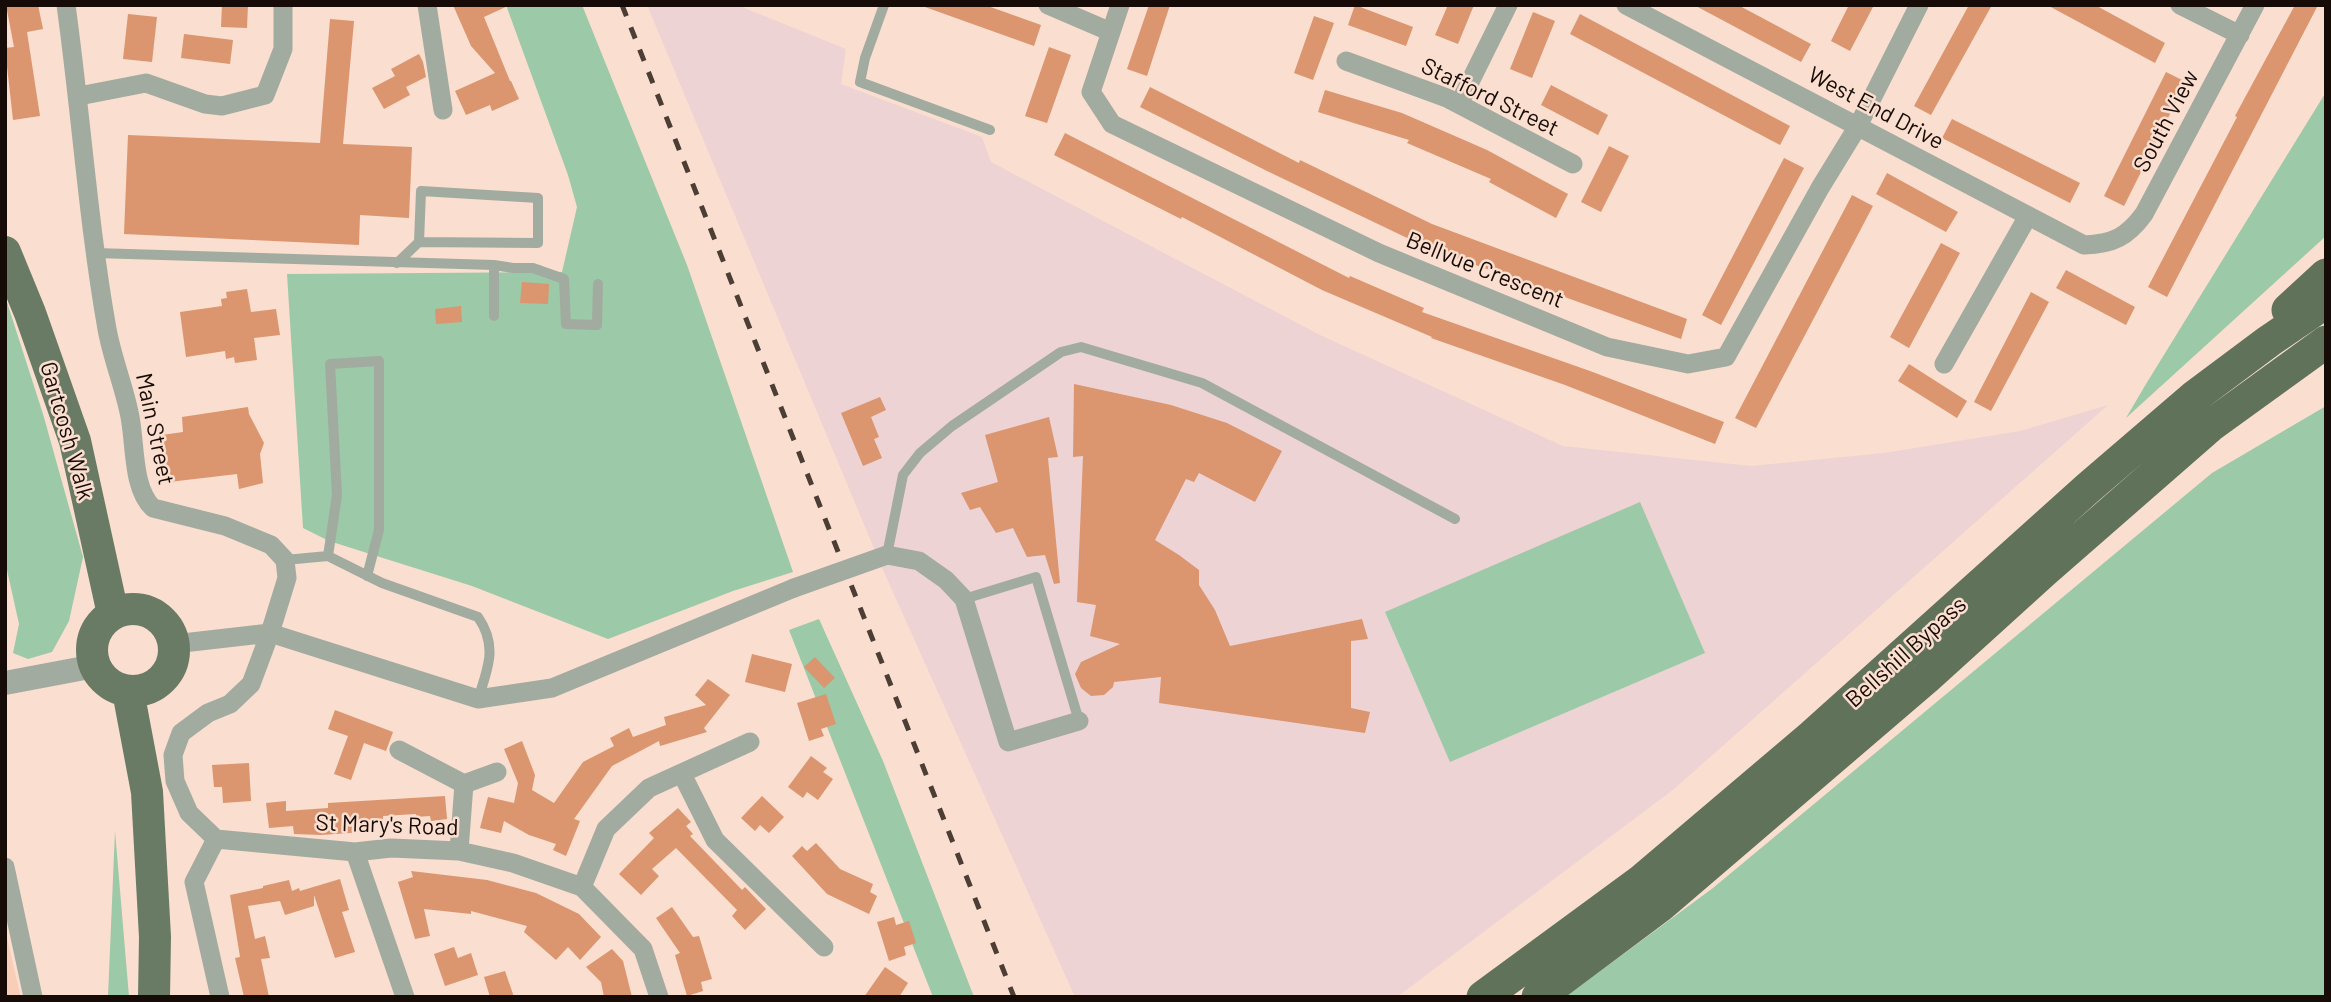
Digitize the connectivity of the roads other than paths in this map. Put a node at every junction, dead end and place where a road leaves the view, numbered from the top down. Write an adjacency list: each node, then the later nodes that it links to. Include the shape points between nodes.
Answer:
1 (66, 5): 15 (street, Main Street)
2 (283, 5): 15 (street, via 283,49 265,95 222,106 146,83)
3 (427, 5): 17 (street)
4 (884, 5): 19 (lane, via 860,82)
5 (1048, 5): 12 (street)
6 (1120, 5): 12 (street, Bellvue Crescent)
7 (1508, 5): 16 (street)
8 (1626, 5): 18 (street, West End Drive)
9 (1919, 5): 18 (street)
10 (2180, 5): 13 (street)
11 (2255, 5): 13 (street, South View)
12 (1111, 32): 18 (street, Bellvue Crescent, via 1091,92 1112,124 1379,253 1607,346 1688,364 1726,358)
13 (2240, 35): 23 (street, South View, via 2144,214 2132,231)
14 (1346, 61): 16 (street, Stafford Street)
15 (79, 96): 25 (street, Main Street)
16 (1459, 104): 20 (street, Stafford Street)
17 (443, 110)
18 (1858, 126): 21 (street, West End Drive)
19 (990, 130)
20 (1573, 164)
21 (2028, 216): 23 (street, West End Drive, via 2084,245); 33 (street)
22 (419, 242): 22 (lane, via 538,243 538,198 421,191); 26 (lane)
23 (2105, 244)
24 (5, 252): 41 (main road, Gartcosh Walk, via 75,441)
25 (95, 253): 26 (lane); 38 (street, Main Street, via 145,501 153,508 225,526 271,545)
26 (397, 263): 27 (lane)
27 (494, 265): 29 (lane, via 533,268 564,279 566,324 597,325); 31 (lane)
28 (2326, 275): 34 (highway)
29 (598, 284)
30 (2326, 302): 34 (highway, Bellshill Bypass)
31 (494, 316)
32 (2326, 342): 66 (highway, Bellshill Bypass, via 2210,426 1682,887)
33 (1944, 364)
34 (2194, 397): 65 (highway, Bellshill Bypass, via 1642,881)
35 (1455, 519): 36 (lane, via 1202,383 1081,347 1061,352 920,453 903,475)
36 (887, 555): 40 (street, via 919,561); 47 (street, bridge, via 794,588 552,688)
37 (328, 556): 38 (lane); 39 (lane); 39 (lane, via 337,495 330,364 379,361 380,530)
38 (285, 560): 42 (street, via 287,578)
39 (367, 576): 47 (lane, via 478,617 490,645)
40 (964, 599): 48 (street, via 1008,742); 48 (lane, via 1036,577)
41 (113, 614): 43 (main road, via 126,609 148,611 161,620); 44 (main road, via 94,635)
42 (270, 633): 43 (street); 47 (street); 54 (street, via 251,684 230,704 181,733 173,755 175,781 189,813)
43 (174, 644): 46 (main road, via 163,678 151,687)
44 (95, 666): 45 (street); 46 (main road, via 105,680)
45 (5, 682)
46 (128, 691): 61 (main road, via 147,792)
47 (478, 699)
48 (1079, 722)
49 (750, 742): 52 (street)
50 (399, 750): 53 (street)
51 (498, 772): 53 (street)
52 (682, 774): 58 (street, via 649,788 606,829); 59 (street, via 715,841)
53 (464, 785): 55 (street)
54 (216, 839): 56 (street, St Mary's Road); 62 (street, via 194,882)
55 (459, 850): 56 (street, St Mary's Road); 58 (street, St Mary's Road)
56 (355, 852): 63 (street)
57 (5, 867): 60 (street)
58 (582, 887): 64 (street, St Mary's Road, via 643,949)
59 (824, 947)
60 (33, 997)
61 (154, 997)
62 (220, 997)
63 (405, 997)
64 (659, 997)
65 (1483, 997)
66 (1538, 997)

